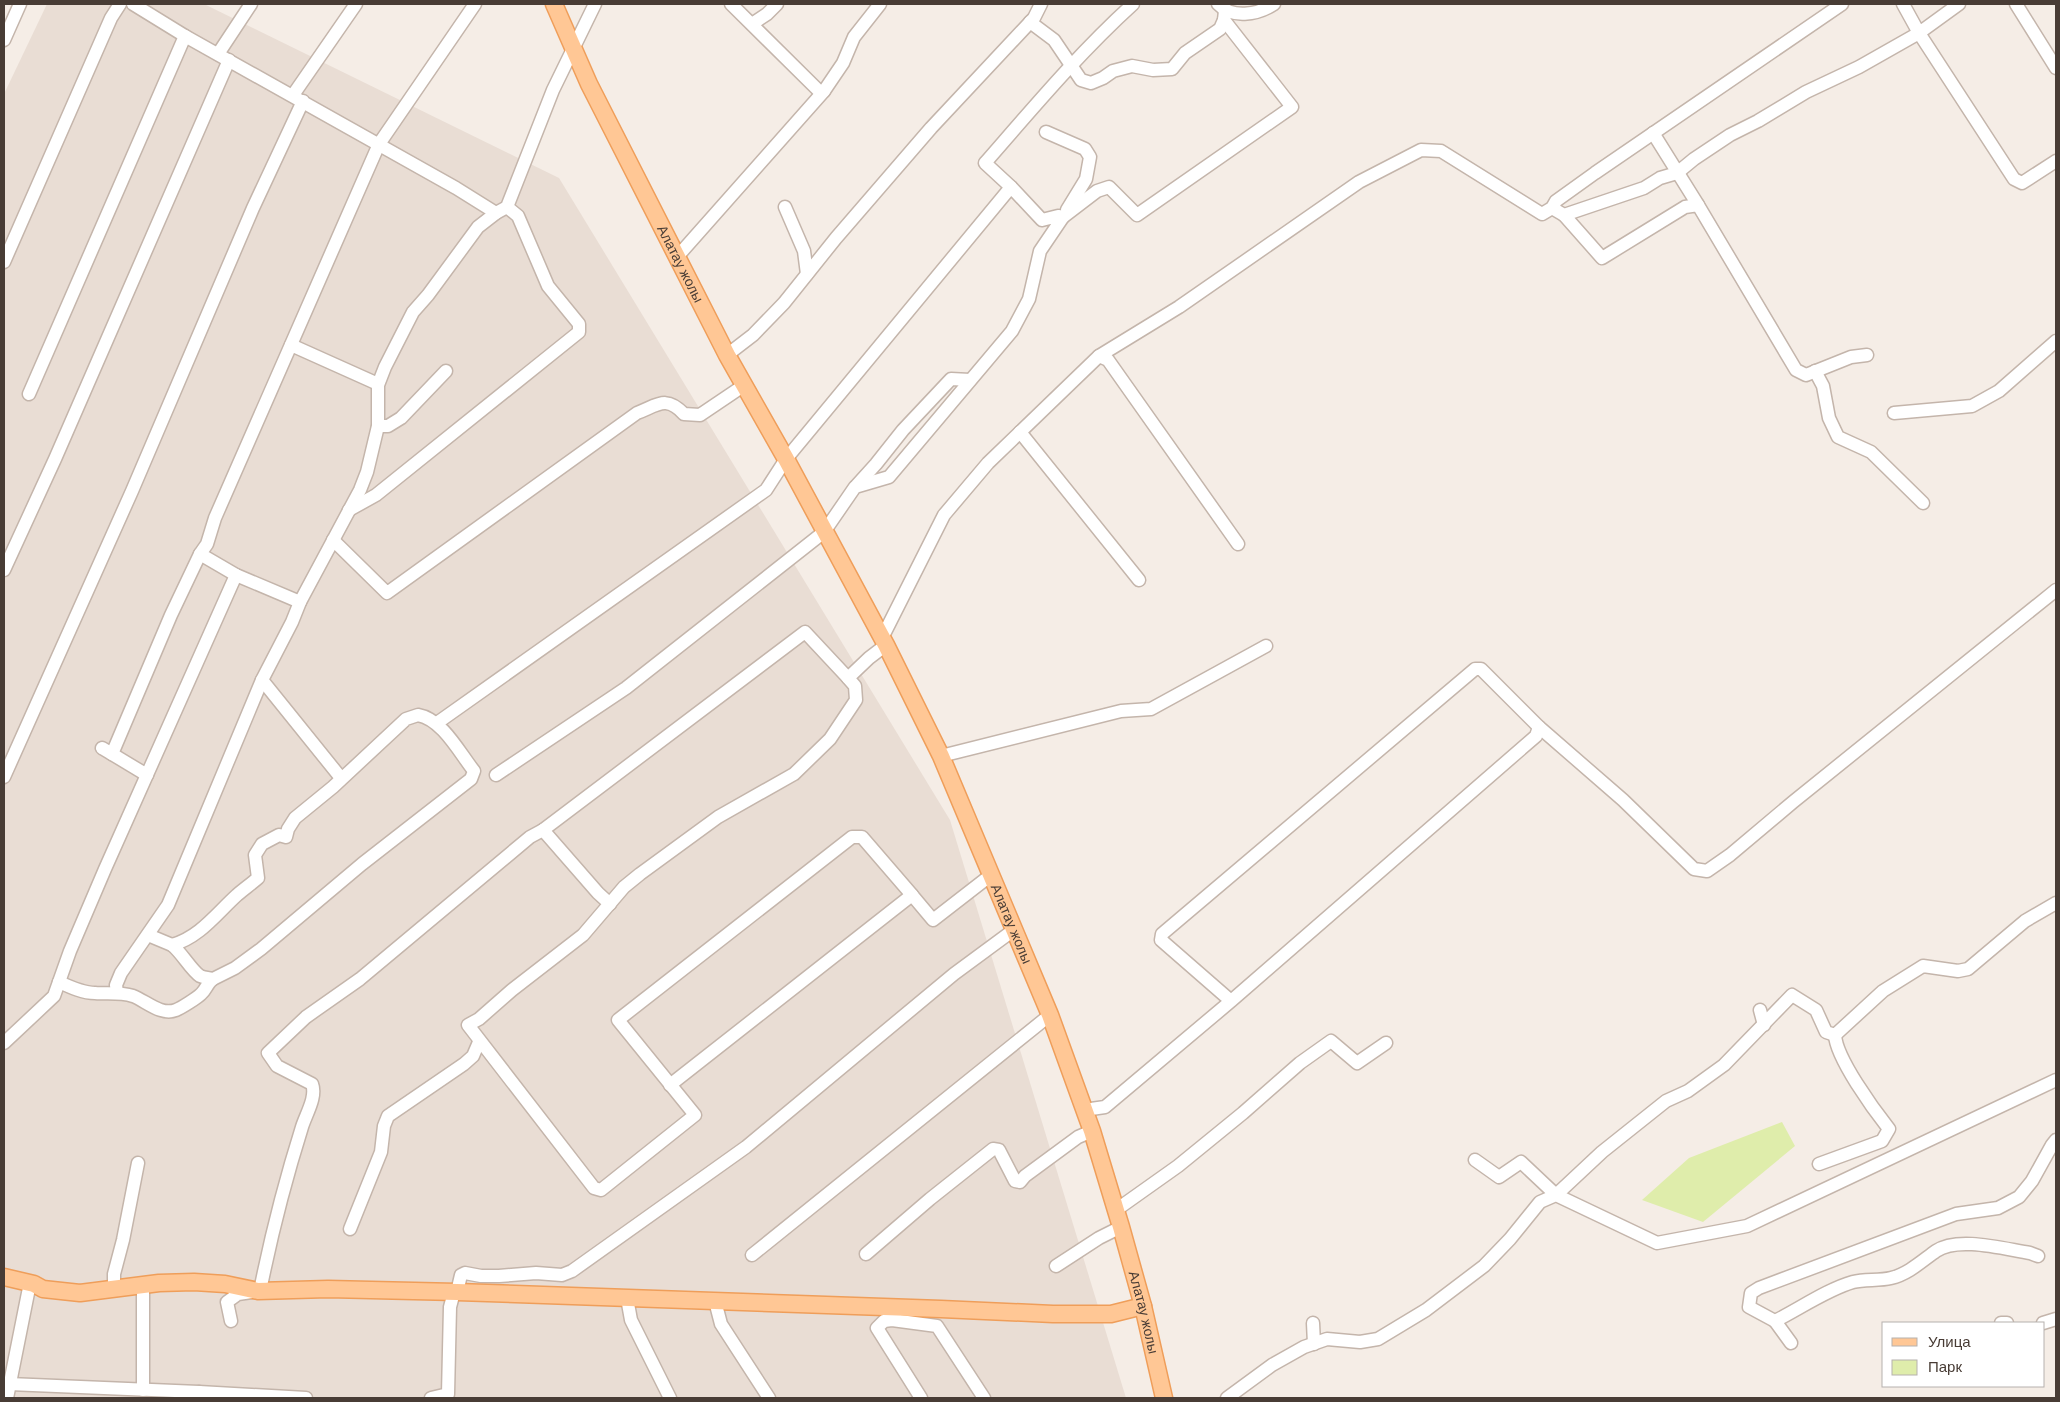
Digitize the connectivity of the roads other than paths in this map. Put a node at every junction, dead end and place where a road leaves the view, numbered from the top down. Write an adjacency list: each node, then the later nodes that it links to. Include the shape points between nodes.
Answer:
1 (20, 4): 24 (street)
2 (120, 4): 44 (street)
3 (133, 4): 23 (street)
4 (251, 4): 26 (street)
5 (356, 4): 30 (street)
6 (475, 4): 33 (street)
7 (554, 4): 25 (main road, Алатау жолы)
8 (594, 4): 25 (street)
9 (732, 4): 21 (street)
10 (777, 4): 21 (street)
11 (880, 4): 29 (street, via 854,37 843,63)
12 (1041, 4): 20 (street)
13 (1133, 4): 27 (street)
14 (1274, 4): 19 (street, via 1245,15)
15 (1842, 4): 32 (street)
16 (1903, 4): 22 (street)
17 (1959, 4): 22 (street)
18 (2016, 4): 28 (street)
19 (1222, 12): 27 (street, via 1220,29 1185,53 1172,69 1132,66 1090,83 1081,80); 42 (street, via 1292,107 1137,215 1109,188 1097,191)
20 (1030, 22): 27 (street, via 1054,40); 45 (street, via 931,128)
21 (752, 24): 29 (street, via 818,90)
22 (1919, 33): 34 (street, via 2014,179 2022,183); 35 (street, via 1730,135)
23 (185, 36): 26 (street); 56 (street)
24 (4, 40)
25 (574, 47): 40 (street); 43 (main road, Алатау жолы, via 589,84)
26 (224, 57): 30 (street); 68 (street, via 51,467)
27 (1071, 64): 36 (street, via 985,163)
28 (2056, 68)
29 (824, 91): 43 (street)
30 (298, 98): 33 (street); 82 (street, via 132,491)
31 (1046, 132): 42 (street, via 1085,149 1090,157 1086,179)
32 (1653, 133): 35 (street); 39 (street, via 1556,201)
33 (378, 144): 40 (street); 47 (street)
34 (2056, 161)
35 (1677, 172): 37 (street); 41 (street, via 1644,188)
36 (1011, 187): 42 (street, via 1042,220); 60 (street)
37 (1698, 205): 41 (street, via 1685,208 1602,258); 52 (street, via 1796,370 1806,375)
38 (785, 207): 45 (street, via 804,251)
39 (1552, 208): 41 (street); 50 (street, via 1542,214 1441,151 1421,150 1358,182 1179,307)
40 (501, 210): 54 (street, via 478,227 413,312); 63 (street, via 518,216 548,286 579,324 579,332 376,495)
41 (1564, 215)
42 (1064, 217): 53 (street, via 1040,251 1029,299 1012,331)
43 (677, 257): 48 (main road, Алатау жолы)
44 (4, 262)
45 (807, 274): 48 (street, via 753,335)
46 (2056, 341): 57 (street, via 1999,391 1972,406)
47 (291, 345): 54 (street); 67 (street)
48 (726, 355): 55 (main road, Алатау жолы)
49 (1867, 355): 52 (street, via 1851,357)
50 (1099, 356): 59 (street); 66 (street, via 1108,360)
51 (446, 371): 58 (street, via 401,418 388,426)
52 (1815, 371): 62 (street, via 1823,386 1829,418 1838,437 1871,452)
53 (970, 380): 61 (street, via 889,477); 61 (street, via 951,379)
54 (378, 384): 58 (street)
55 (743, 386): 60 (main road, Алатау жолы); 65 (street, via 700,415 684,414 676,405 664,402 637,412 387,593)
56 (29, 394)
57 (1894, 413)
58 (378, 426): 63 (street, via 367,472)
59 (1020, 432): 70 (street); 73 (street, via 988,463 944,515)
60 (786, 459): 64 (main road, Алатау жолы); 77 (street, via 766,490)
61 (855, 487): 64 (street)
62 (1923, 503)
63 (349, 510): 65 (street)
64 (820, 525): 73 (main road, Алатау жолы); 81 (street, via 626,688)
65 (333, 540): 72 (street)
66 (1238, 544)
67 (200, 554): 69 (street); 80 (street, via 107,751)
68 (4, 570)
69 (236, 574): 72 (street); 80 (street)
70 (1139, 580)
71 (2056, 590): 78 (street, via 1707,871 1694,868 1623,800)
72 (300, 602): 76 (street)
73 (882, 638): 75 (street, via 869,658); 79 (main road, Алатау жолы)
74 (1266, 646): 79 (street, via 1151,709 1122,711)
75 (848, 678): 84 (street, via 805,632); 88 (street, via 855,686 856,700 830,739 794,774 711,823 640,874)
76 (262, 680): 83 (street); 90 (street, via 168,905)
77 (437, 723): 83 (street, via 427,716 418,715 406,720); 92 (street, via 474,771 471,780 362,864 261,949)
78 (1539, 727): 95 (street, via 1536,736); 95 (street, via 1486,673 1475,669 1165,930 1161,940)
79 (941, 756): 85 (main road, Алатау жолы)
80 (147, 775): 93 (street)
81 (496, 776)
82 (4, 777)
83 (341, 778): 91 (street, via 295,818 286,837 279,834 262,844 255,855 258,878 209,923 184,942)
84 (543, 830): 88 (street); 123 (street, via 530,837 360,979 306,1017 268,1053 277,1066 312,1084 315,1091 269,1247)
85 (991, 875): 86 (street, via 933,920); 89 (main road, Алатау жолы)
86 (912, 895): 104 (street); 104 (street, via 862,837 852,837 618,1020)
87 (2056, 903): 99 (street, via 2025,921 1968,969 1958,971 1923,966 1883,991)
88 (610, 904): 100 (street, via 583,935 468,1025)
89 (1015, 929): 97 (main road, Алатау жолы); 124 (street, via 954,974 746,1147 572,1271 562,1275 481,1276 465,1273 461,1275)
90 (148, 935): 91 (street); 94 (street, via 120,973)
91 (172, 945): 92 (street, via 200,976)
92 (213, 979): 94 (street, via 202,994 170,1012)
93 (59, 982): 94 (street, via 94,993); 101 (street, via 54,996)
94 (117, 993)
95 (1231, 1001): 105 (street, via 1105,1107)
96 (1760, 1010): 98 (street)
97 (1050, 1015): 105 (main road, Алатау жолы); 116 (street)
98 (1764, 1025): 99 (street, via 1792,995 1816,1010 1826,1032); 111 (street, via 1724,1065 1688,1091 1666,1101 1602,1152)
99 (1835, 1035): 110 (street, via 1835,1044 1872,1107 1889,1129 1882,1141)
100 (479, 1042): 104 (street, via 594,1188 600,1190 695,1115); 114 (street, via 473,1056 464,1064 388,1116 381,1152)
101 (4, 1043)
102 (1386, 1044): 112 (street, via 1358,1063 1331,1041 1300,1063 1178,1166)
103 (2056, 1080): 111 (street, via 1747,1226 1657,1242)
104 (670, 1085)
105 (1084, 1110): 106 (main road, Алатау жолы)
106 (1092, 1131): 112 (main road, Алатау жолы); 115 (street, via 1078,1137 1020,1182 1015,1181 999,1150 993,1149)
107 (2056, 1140): 129 (street, via 2019,1197 1998,1208 1956,1214 1759,1288 1751,1294 1749,1306)
108 (1475, 1160): 111 (street, via 1499,1177 1521,1162)
109 (138, 1163): 122 (street, via 114,1274)
110 (1819, 1164)
111 (1556, 1195): 131 (street, via 1540,1202 1484,1266 1418,1315 1378,1339 1360,1342 1327,1339)
112 (1116, 1210): 113 (main road, Алатау жолы)
113 (1121, 1227): 118 (street); 127 (main road, Алатау жолы)
114 (350, 1229)
115 (866, 1254)
116 (752, 1255)
117 (2038, 1256): 129 (street, via 1958,1244 1938,1250 1923,1263 1892,1278 1854,1282 1831,1291)
118 (1056, 1266)
119 (4, 1277): 120 (main road)
120 (30, 1283): 122 (main road, via 43,1289 80,1293); 133 (street)
121 (143, 1286): 122 (main road); 123 (main road, via 194,1282); 134 (street)
122 (114, 1290)
123 (260, 1291): 124 (main road); 128 (street, via 238,1294 227,1302)
124 (455, 1292): 125 (main road); 136 (street, via 450,1307)
125 (627, 1298): 126 (main road); 140 (street, via 631,1320)
126 (715, 1301): 127 (main road, via 1063,1314 1111,1314); 141 (street, via 721,1324)
127 (1143, 1306): 144 (main road, Алатау жолы)
128 (231, 1321)
129 (1775, 1321): 132 (street)
130 (1314, 1322): 131 (street)
131 (1314, 1344): 145 (street, via 1272,1365)
132 (1790, 1344)
133 (9, 1384): 134 (street); 137 (street)
134 (143, 1390): 135 (street)
135 (199, 1395): 138 (street)
136 (448, 1396): 139 (street)
137 (7, 1398)
138 (306, 1398)
139 (431, 1398)
140 (670, 1398)
141 (769, 1398)
142 (921, 1398): 143 (street, via 877,1328 884,1321 937,1326)
143 (984, 1398)
144 (1164, 1398)
145 (1227, 1398)

